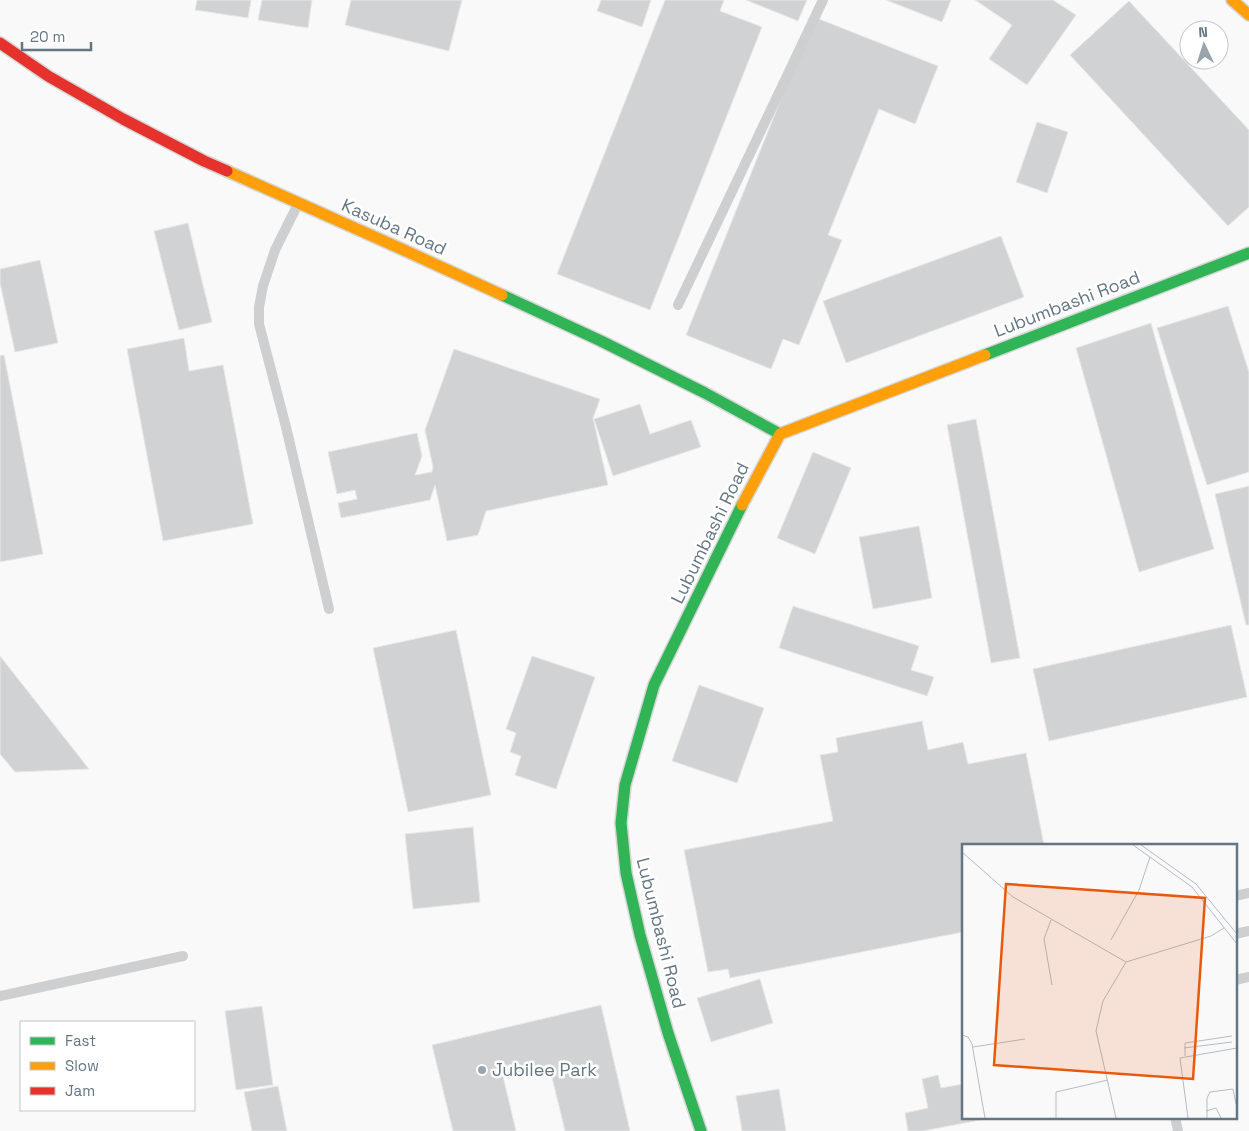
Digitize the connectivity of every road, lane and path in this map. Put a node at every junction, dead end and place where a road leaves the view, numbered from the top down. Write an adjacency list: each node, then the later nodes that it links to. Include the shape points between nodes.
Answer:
1 (823, 0): 7 (lane)
2 (1232, 0): 3 (street)
3 (1249, 15)
4 (0, 43): 5 (street, Kasuba Road, via 48,76 123,119 204,161)
5 (298, 203): 8 (street, Kasuba Road, via 601,341); 9 (lane, via 275,250 263,286 259,324)
6 (1249, 254): 8 (street, Lubumbashi Road)
7 (678, 305)
8 (780, 434): 19 (street, Lubumbashi Road, via 747,494 654,686 626,785 622,823 626,873 668,1033)
9 (329, 609)
10 (1249, 893): 11 (lane)
11 (1236, 896)
12 (1249, 931): 13 (lane)
13 (1236, 934)
14 (183, 956): 17 (lane)
15 (1249, 977): 16 (lane)
16 (1236, 980)
17 (0, 996)
18 (1174, 1118): 20 (lane)
19 (702, 1131)
20 (1178, 1131)

